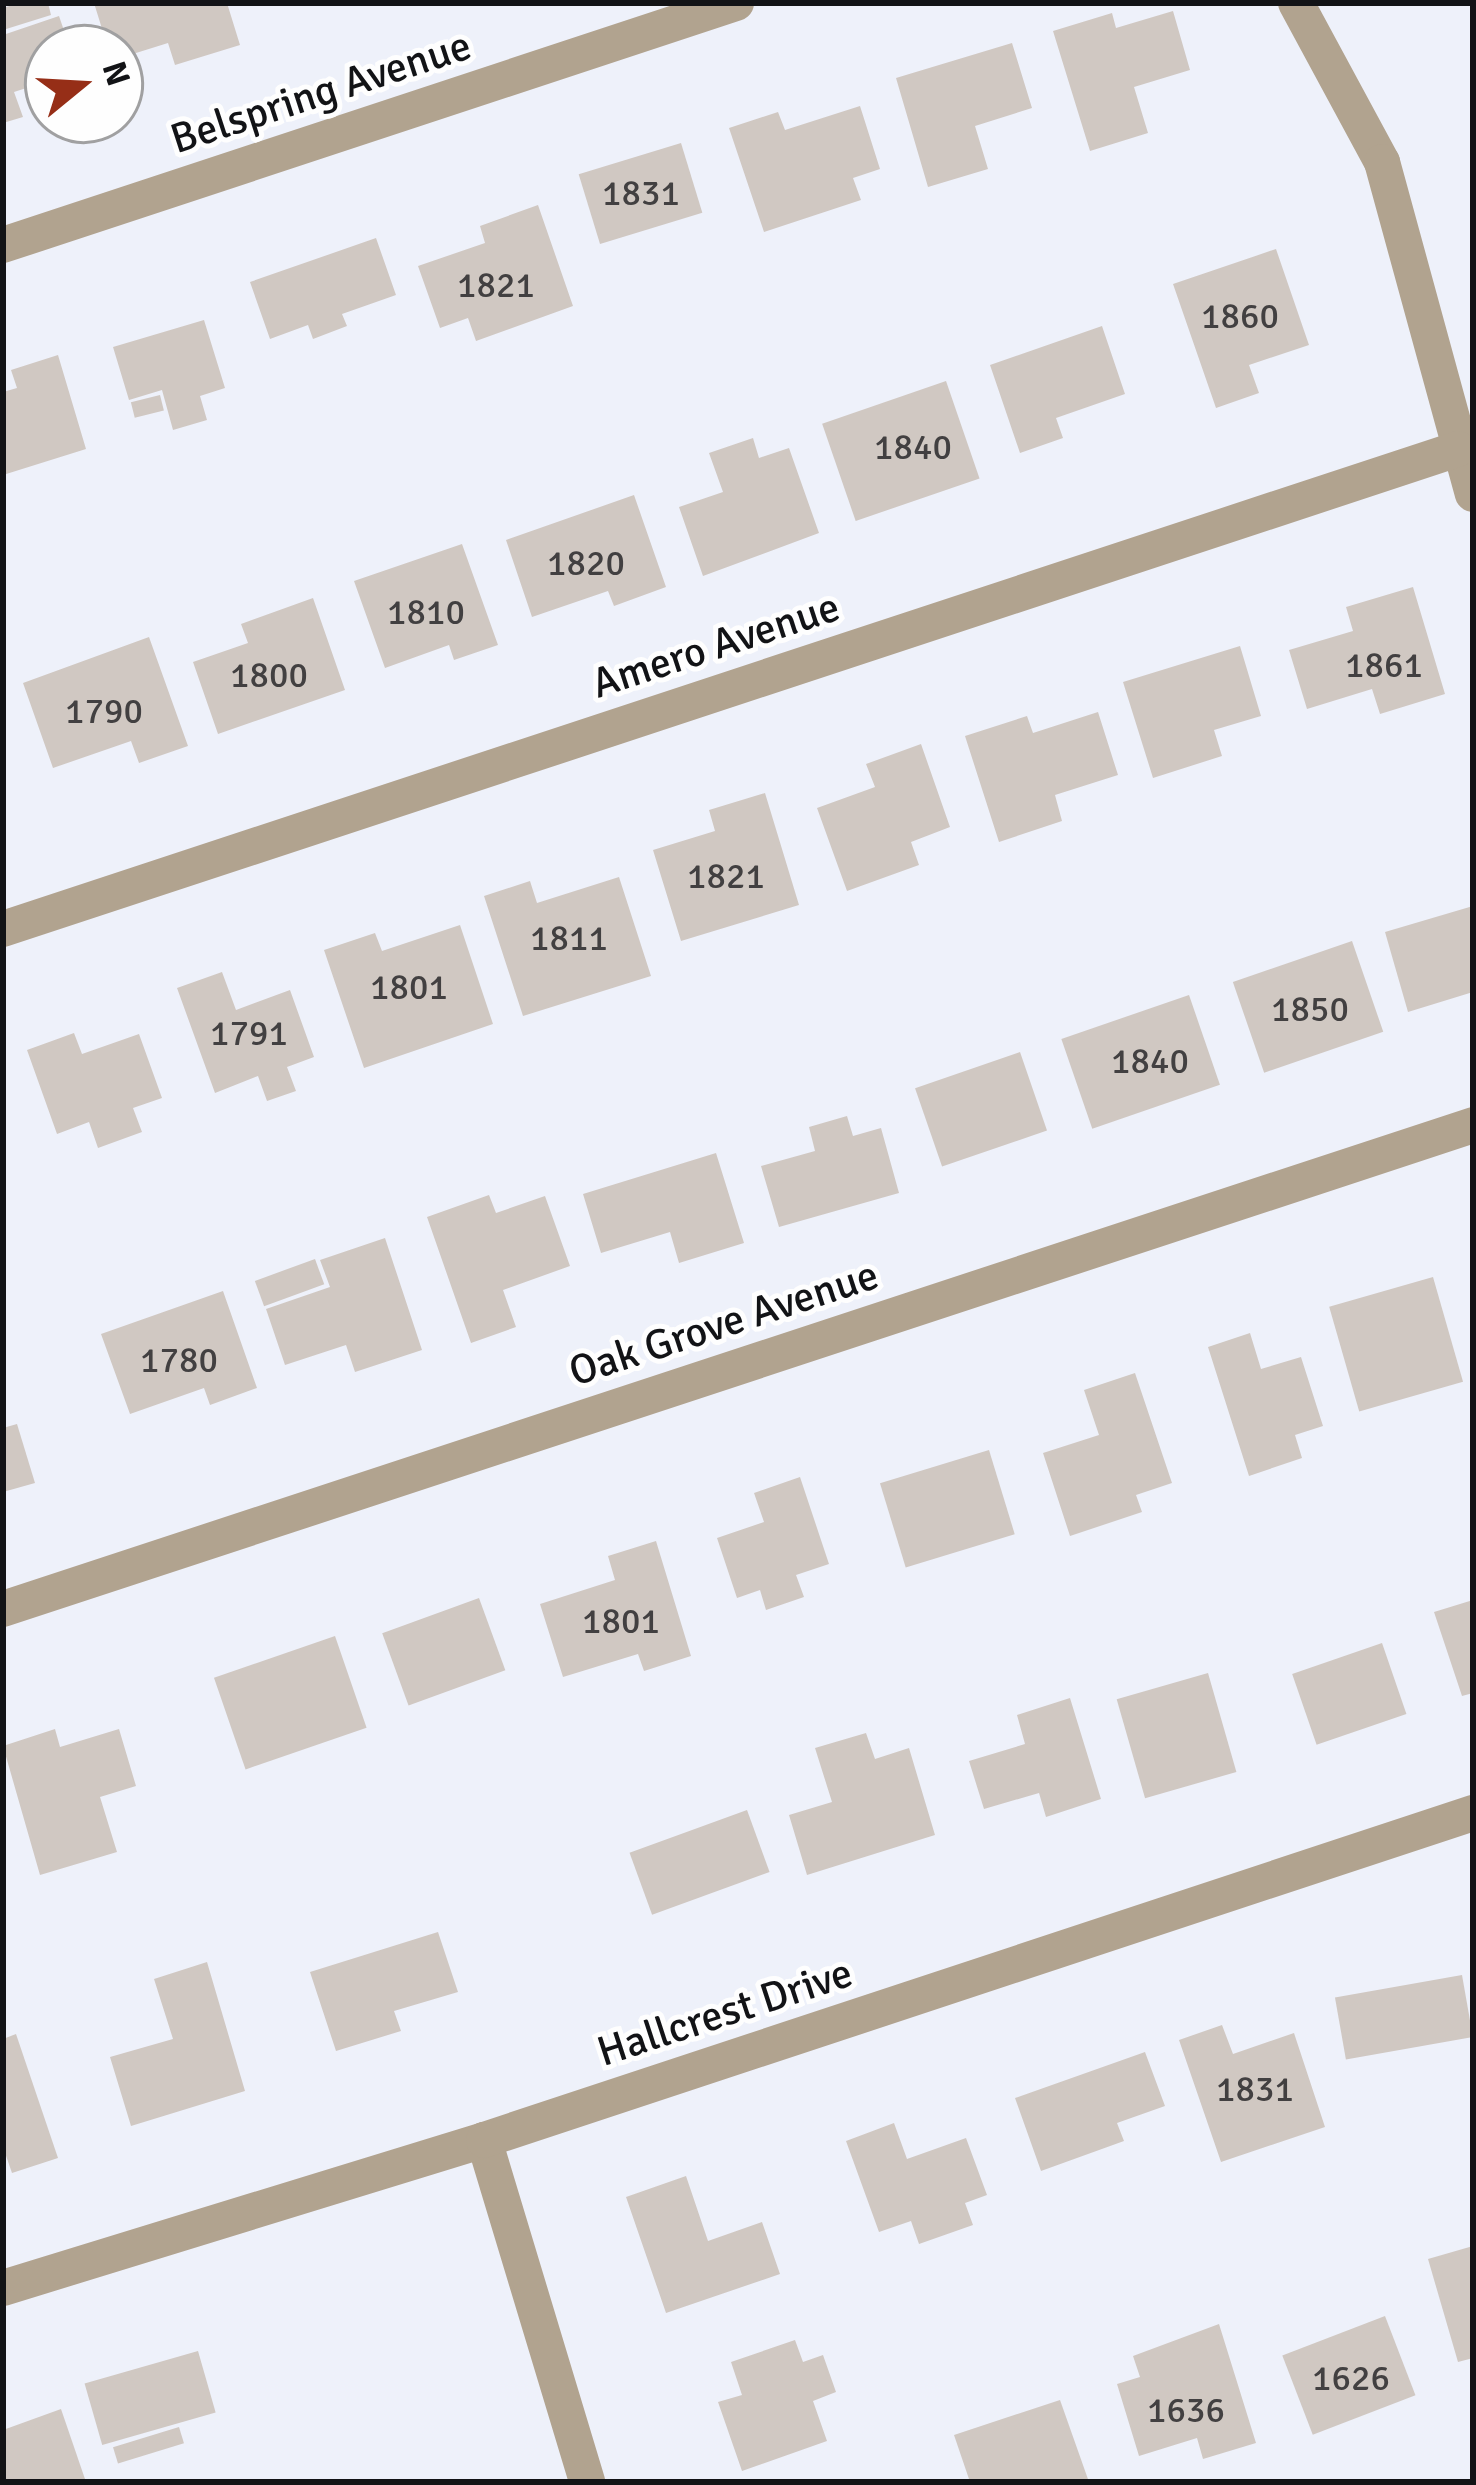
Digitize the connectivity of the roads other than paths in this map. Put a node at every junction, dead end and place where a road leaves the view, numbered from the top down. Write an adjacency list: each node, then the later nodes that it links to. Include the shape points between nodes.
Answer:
1 (736, 3): 3 (street, Belspring Avenue)
2 (1296, 3): 4 (street, via 1382,162)
3 (3, 245)
4 (1458, 449): 5 (street); 6 (street, Amero Avenue)
5 (1473, 494)
6 (3, 929)
7 (1473, 1125): 8 (street, Oak Grove Avenue)
8 (3, 1609)
9 (1473, 1814): 10 (street, Hallcrest Drive)
10 (484, 2140): 11 (street, Hallcrest Drive); 12 (street)
11 (3, 2288)
12 (587, 2482)

